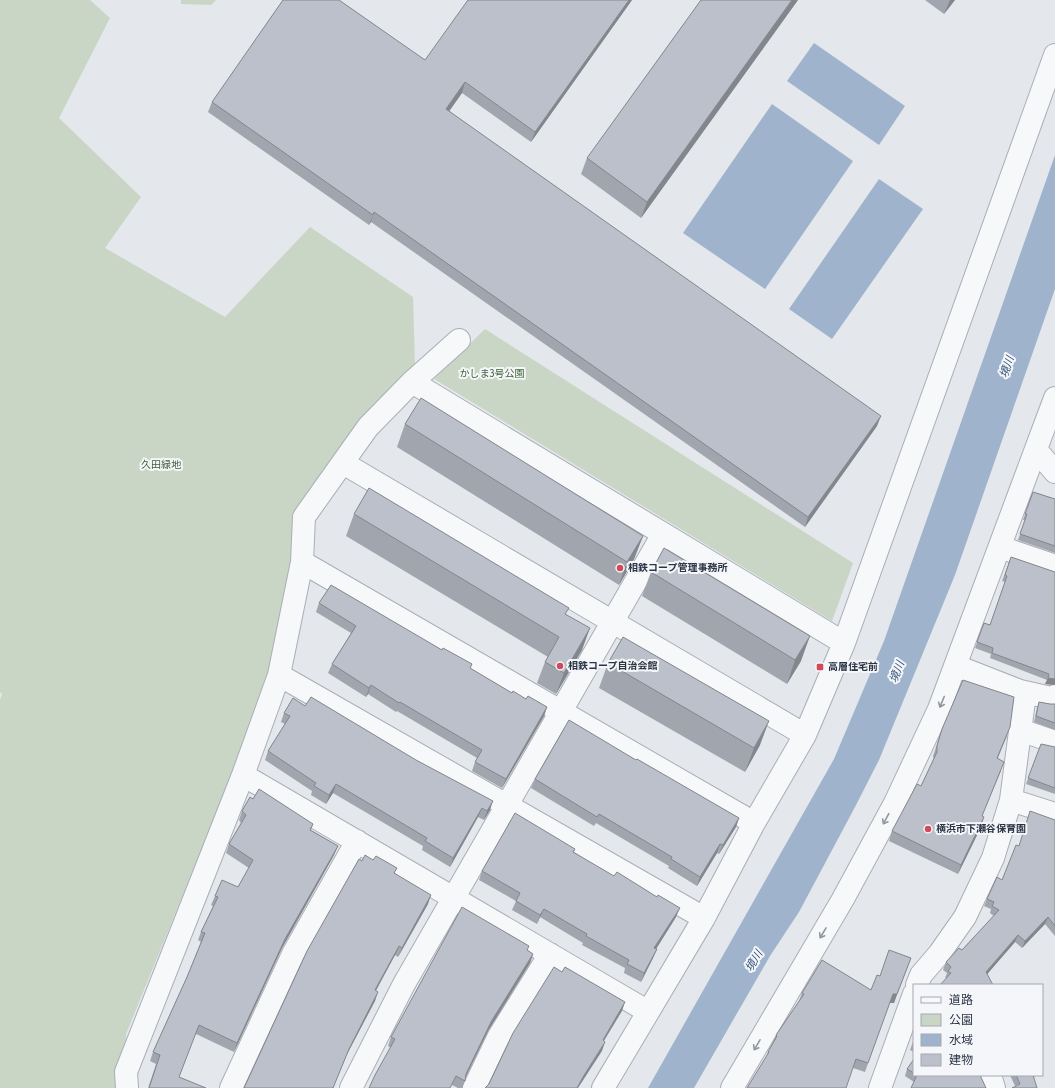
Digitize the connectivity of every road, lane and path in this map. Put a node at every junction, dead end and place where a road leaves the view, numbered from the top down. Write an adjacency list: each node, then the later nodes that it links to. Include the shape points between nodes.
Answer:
1 (1055, 56): 13 (street)
2 (458, 340): 3 (street)
3 (412, 382): 6 (street, via 368,427); 8 (street)
4 (1055, 398): 5 (street)
5 (1036, 450): 7 (street); 9 (street)
6 (343, 463): 10 (street, via 304,517); 12 (street)
7 (1055, 472)
8 (663, 534): 12 (street); 13 (street)
9 (1000, 547): 11 (street); 14 (street)
10 (302, 562): 15 (street); 18 (street)
11 (1055, 566)
12 (612, 621): 18 (street); 20 (street)
13 (844, 643): 20 (street)
14 (956, 666): 16 (street); 40 (street, one-way to 40, via 939,709 894,803 843,899)
15 (279, 675): 22 (street); 24 (street)
16 (1020, 692): 17 (street, via 1051,698); 19 (street, via 1024,701)
17 (1055, 696)
18 (560, 712): 24 (street); 26 (street)
19 (1020, 730): 21 (street); 23 (street)
20 (805, 735): 26 (street)
21 (1055, 742)
22 (243, 775): 27 (street); 35 (street, via 126,1072)
23 (1011, 800): 25 (street); 31 (street, via 993,858 965,917 939,954)
24 (506, 805): 28 (street); 29 (street)
25 (1055, 814)
26 (754, 823): 29 (street)
27 (357, 841): 28 (street); 36 (street, via 293,954)
28 (453, 897): 30 (street); 37 (street, via 404,984)
29 (704, 918): 33 (street)
30 (550, 954): 33 (street); 38 (street, via 499,1036)
31 (923, 984)
32 (913, 1007): 41 (street)
33 (647, 1011): 39 (street)
34 (990, 1076): 42 (street)
35 (127, 1088)
36 (231, 1088)
37 (351, 1088)
38 (474, 1088)
39 (603, 1088)
40 (732, 1088)
41 (880, 1088)
42 (994, 1088)

